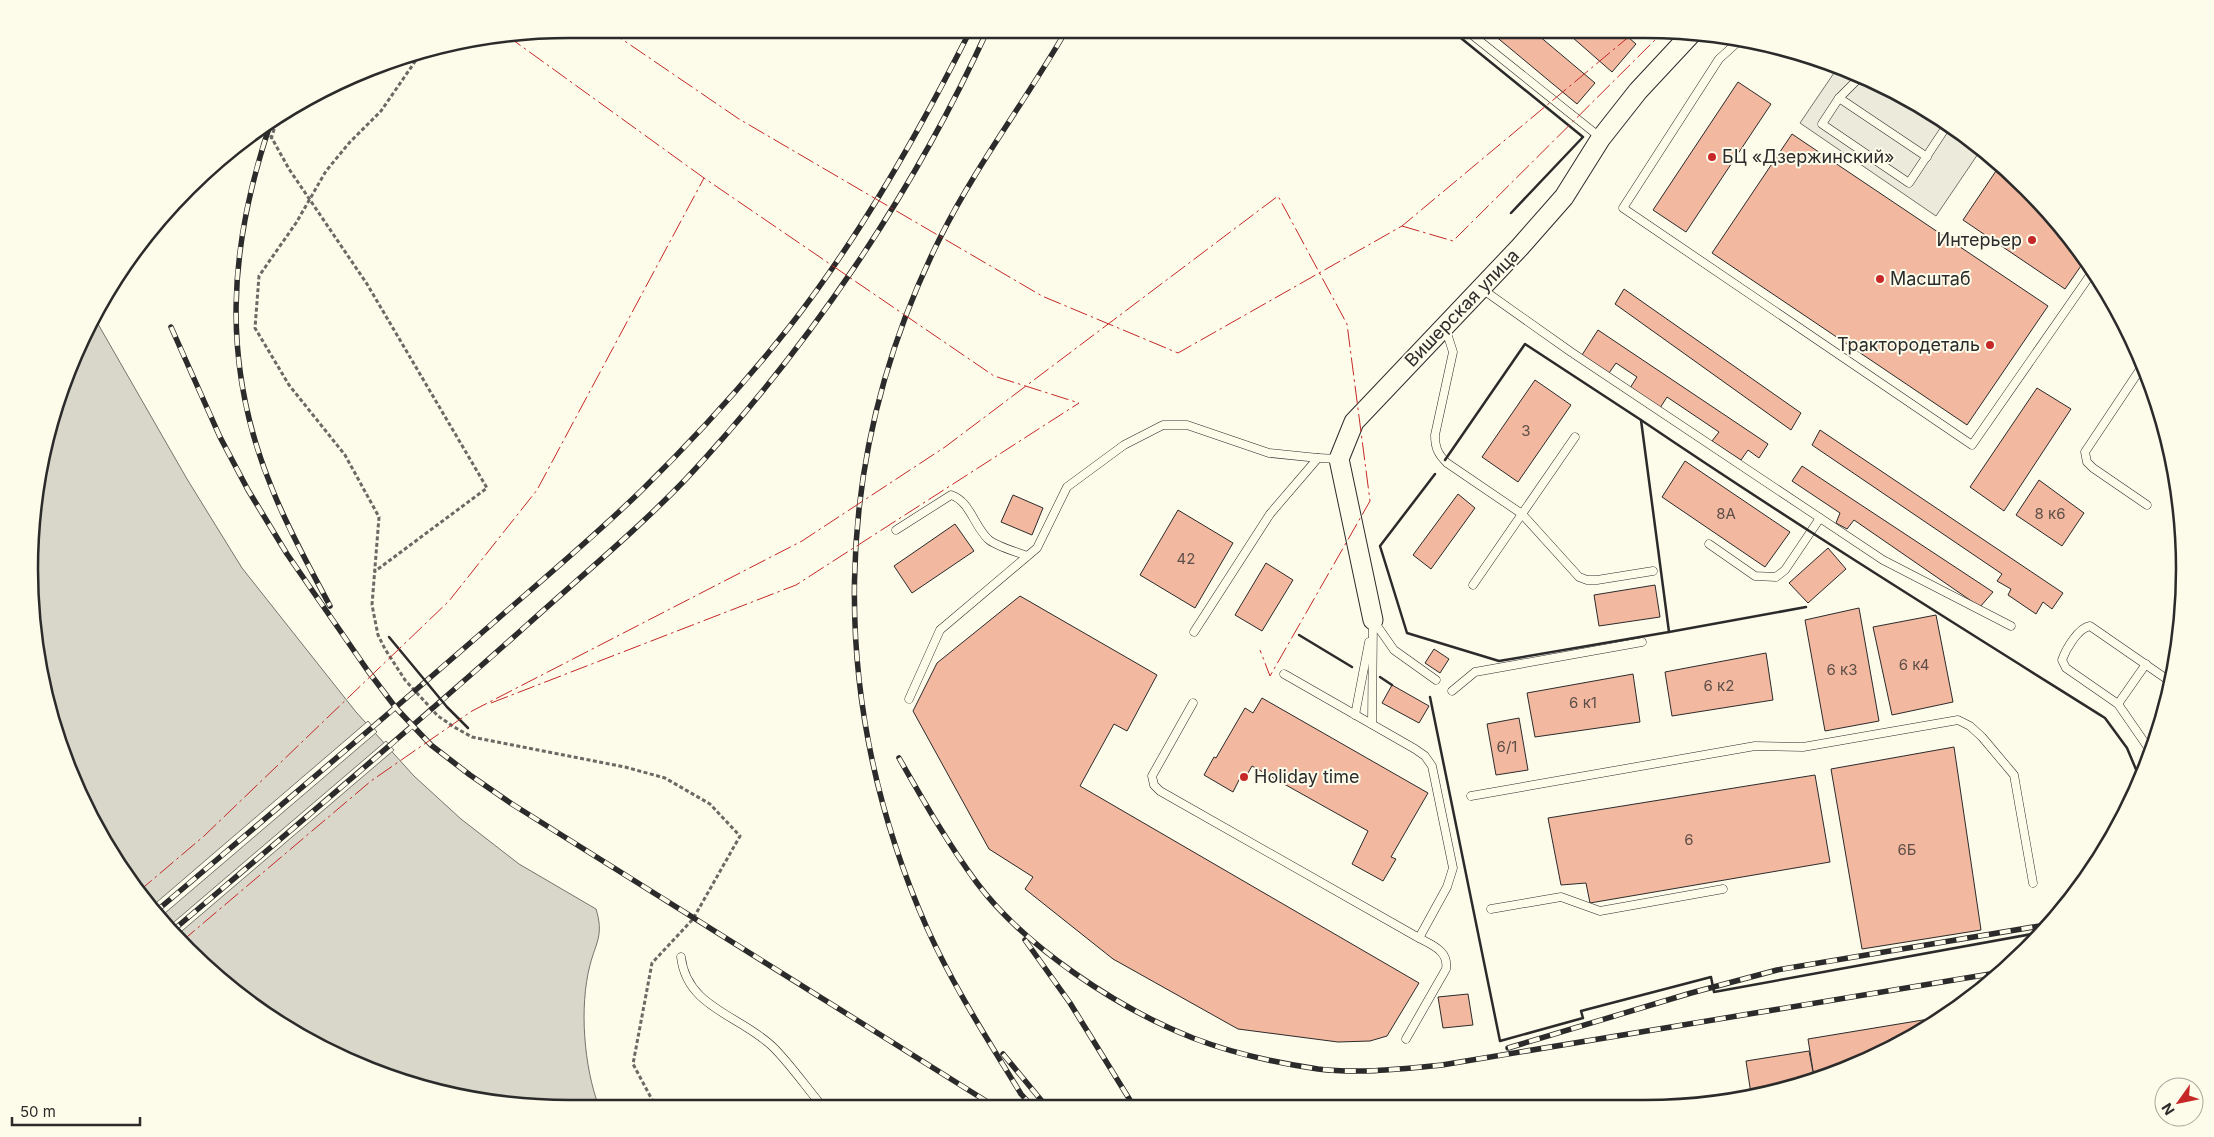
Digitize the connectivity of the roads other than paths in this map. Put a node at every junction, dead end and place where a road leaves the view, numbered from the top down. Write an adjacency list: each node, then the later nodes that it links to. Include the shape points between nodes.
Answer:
1 (1476, 38): 7 (lane)
2 (1686, 40): 7 (street, Вишерская улица)
3 (1735, 45): 9 (lane, via 1720,60 1623,208 1972,445)
4 (1856, 81): 5 (lane)
5 (1839, 98): 8 (lane); 8 (lane, via 1822,124 1909,183)
6 (1944, 129): 8 (lane)
7 (1600, 138): 10 (street, Вишерская улица, via 1564,197)
8 (1926, 157)
9 (2089, 277)
10 (1480, 287): 11 (street, Вишерская улица); 18 (lane, via 1571,352)
11 (1445, 325): 15 (street, Вишерская улица, via 1354,422); 17 (lane, via 1453,352 1435,446 1447,463)
12 (2138, 372): 16 (lane, via 2085,452 2087,462 2093,468)
13 (1575, 437): 17 (lane)
14 (1318, 458): 15 (lane); 21 (lane, via 1269,453 1187,425 1163,425 1124,445 1067,487 1037,548); 26 (lane, via 1270,514)
15 (1339, 459): 24 (street)
16 (2147, 505)
17 (1522, 514): 22 (lane, via 1579,577 1597,580); 23 (lane)
18 (1820, 518): 20 (lane, via 1785,570 1776,577 1755,576); 25 (lane, via 1882,560)
19 (896, 530): 21 (lane, via 951,495 964,504 988,540)
20 (1709, 544)
21 (1027, 556): 33 (lane, via 940,630)
22 (1653, 571)
23 (1473, 585)
24 (1373, 620): 31 (lane, via 1394,650); 36 (lane); 37 (lane)
25 (2011, 626)
26 (1194, 632)
27 (1642, 642): 32 (lane, via 1475,672)
28 (2146, 664): 30 (lane); 35 (lane); 35 (lane, via 2090,626 2080,631 2062,660 2066,668)
29 (1284, 674): 36 (lane)
30 (2165, 677)
31 (1436, 680)
32 (1452, 691)
33 (909, 699)
34 (1192, 703): 43 (lane, via 1152,776 1154,785)
35 (2118, 704): 38 (lane)
36 (1355, 714): 37 (lane)
37 (1372, 724): 43 (lane, via 1425,756 1436,776 1453,868 1448,887)
38 (2146, 745)
39 (1471, 796): 40 (lane, via 1755,746 1803,747 1958,720 1982,737 2014,775)
40 (2033, 883)
41 (1723, 889): 42 (lane, via 1600,911 1561,897)
42 (1491, 909)
43 (1419, 938): 45 (lane, via 1439,949 1447,962)
44 (681, 956): 46 (lane, via 684,975 694,992 772,1047)
45 (1406, 1039)
46 (817, 1100)

